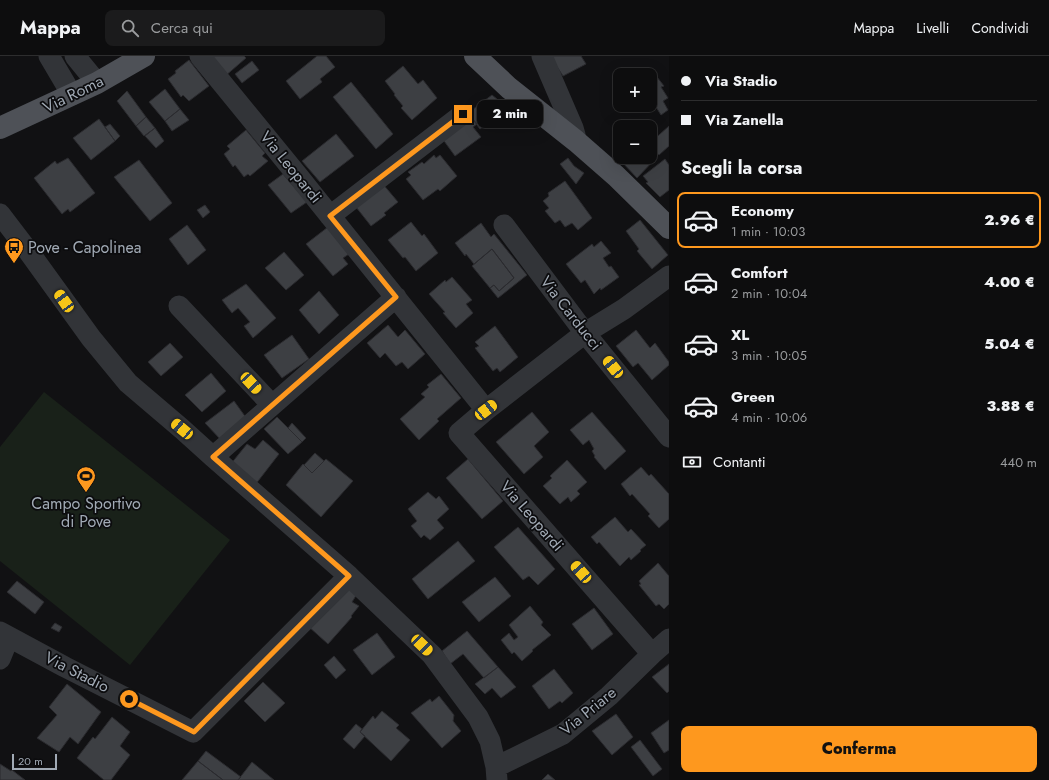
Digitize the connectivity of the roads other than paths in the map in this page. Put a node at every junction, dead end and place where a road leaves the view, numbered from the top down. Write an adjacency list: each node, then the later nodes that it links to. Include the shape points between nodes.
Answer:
1 (49, 56): 8 (street)
2 (75, 56): 7 (street)
3 (144, 56): 7 (main road, Via Roma)
4 (200, 56): 13 (street, Via Leopardi)
5 (475, 56): 11 (main road, via 509,88)
6 (542, 56): 11 (street)
7 (97, 83): 8 (main road, Via Roma)
8 (72, 95): 10 (main road, Via Roma)
9 (463, 114): 13 (street)
10 (0, 128)
11 (576, 140): 15 (main road)
12 (0, 214): 23 (street, via 91,338 128,383)
13 (330, 216): 17 (street, Via Leopardi)
14 (504, 225): 19 (street, Via Carducci)
15 (669, 228)
16 (669, 276): 19 (street, via 624,309)
17 (396, 297): 20 (street); 21 (street, Via Leopardi)
18 (179, 306): 20 (street)
19 (585, 332): 21 (street); 22 (street, Via Carducci)
20 (272, 405): 23 (street)
21 (486, 410): 27 (street, Via Leopardi, via 459,433)
22 (669, 437)
23 (213, 457): 24 (street)
24 (349, 576): 25 (street, Via Stadio, via 194,732); 29 (street, via 432,655 478,717 490,742)
25 (4, 635): 28 (street)
26 (669, 639): 27 (street, Via Priare)
27 (652, 654): 29 (street, Via Priare, via 609,696 563,734)
28 (0, 659)
29 (497, 774)

